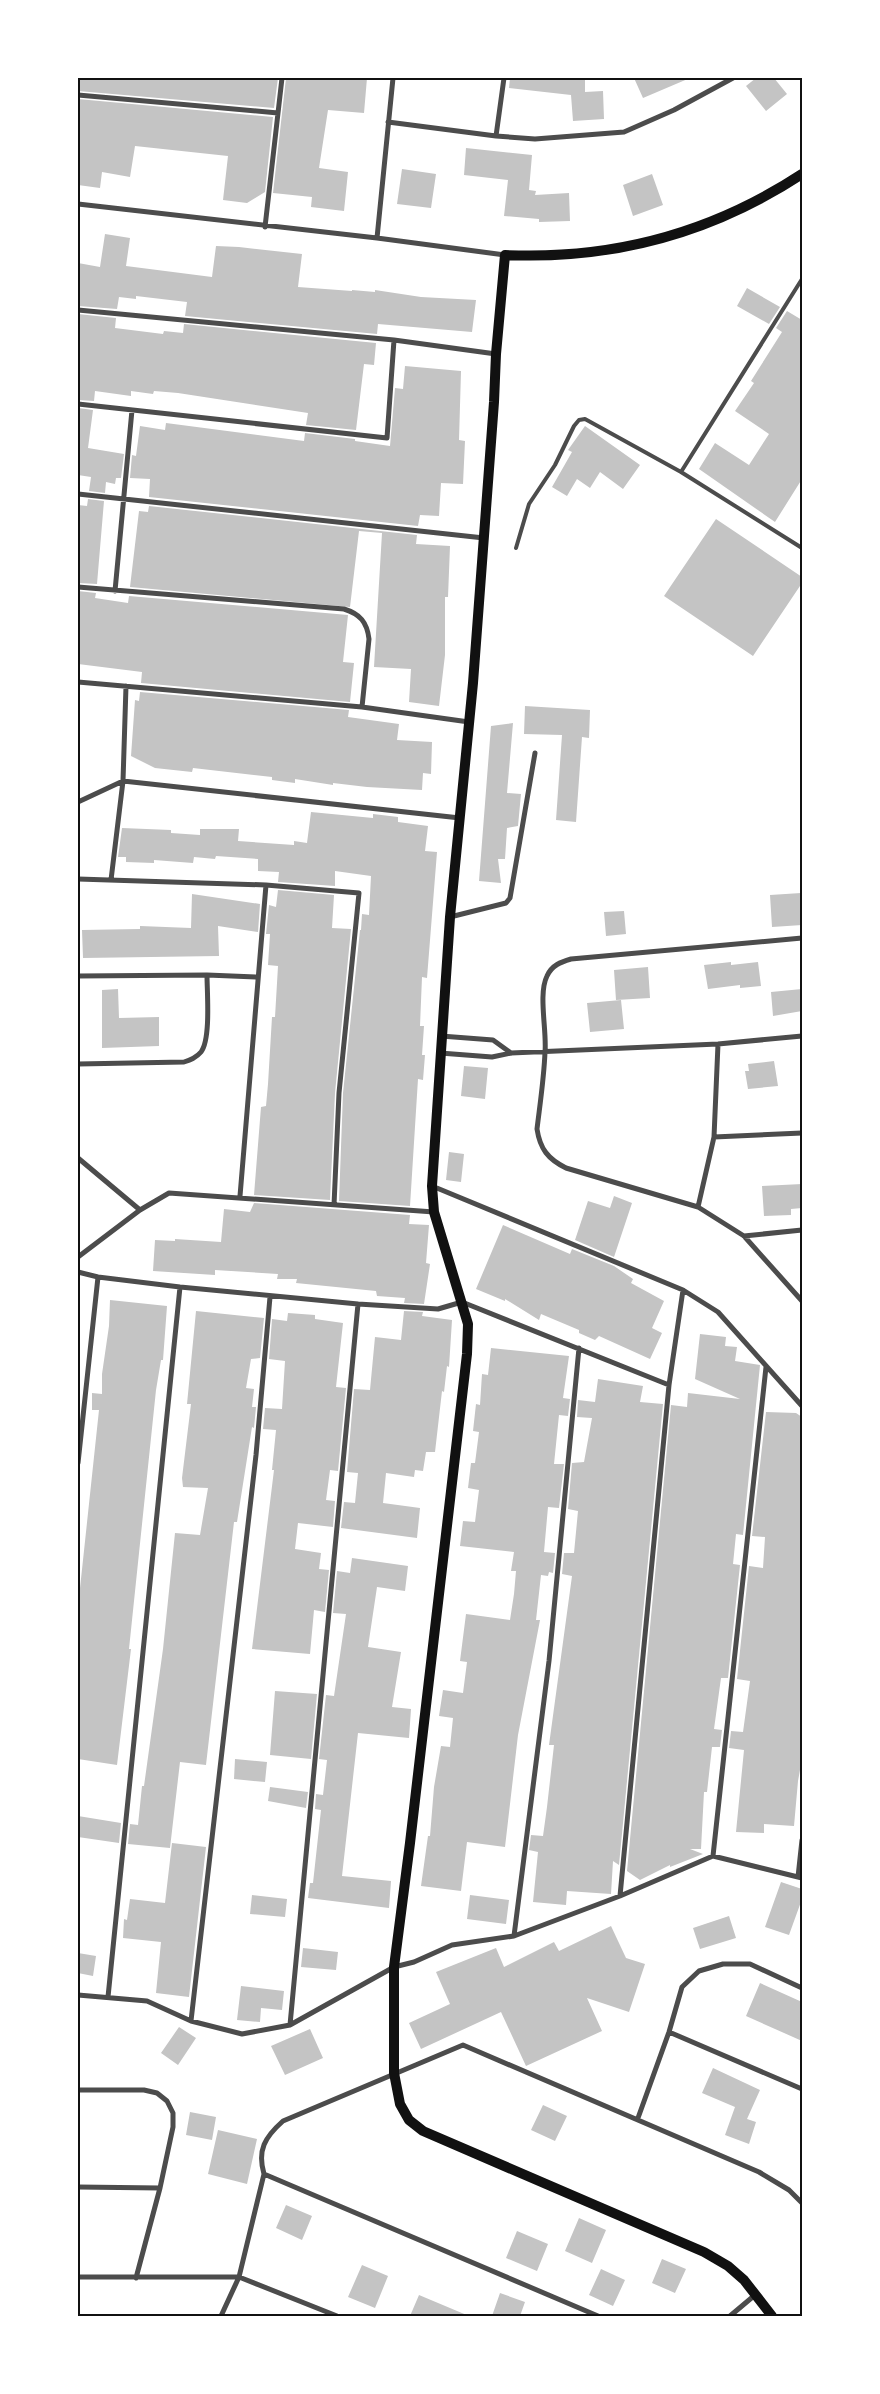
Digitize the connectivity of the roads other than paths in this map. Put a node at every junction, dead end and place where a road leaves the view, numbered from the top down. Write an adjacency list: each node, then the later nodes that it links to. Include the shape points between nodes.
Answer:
1 (282, 78): 6 (street)
2 (393, 78): 7 (street)
3 (504, 78): 8 (street)
4 (733, 78): 8 (street, via 624,132 535,139)
5 (78, 94): 6 (street)
6 (278, 113): 11 (street)
7 (388, 122): 8 (street); 12 (street)
8 (496, 136)
9 (802, 174): 13 (main road, via 739,211 673,237 582,254 545,257)
10 (78, 204): 11 (street)
11 (265, 227): 12 (street)
12 (377, 238): 13 (street)
13 (505, 255): 17 (main road)
14 (802, 279): 20 (lane)
15 (78, 310): 16 (street)
16 (394, 340): 17 (street); 19 (street, via 387,438)
17 (496, 354): 23 (main road)
18 (78, 404): 19 (street)
19 (132, 410): 22 (street)
20 (681, 472): 24 (lane, via 585,419 579,420 555,465 528,504); 25 (lane)
21 (78, 494): 22 (street)
22 (124, 498): 23 (street); 27 (street)
23 (484, 538): 31 (main road)
24 (516, 548)
25 (802, 548)
26 (78, 586): 27 (street)
27 (114, 590): 30 (street, via 354,612 365,624 369,639)
28 (78, 682): 29 (street)
29 (126, 686): 30 (street); 33 (street)
30 (362, 706): 31 (street)
31 (470, 722): 35 (main road)
32 (535, 753): 39 (street, via 510,898 506,903)
33 (122, 781): 34 (street); 35 (street); 37 (street)
34 (78, 802)
35 (460, 818): 39 (main road)
36 (78, 879): 37 (street)
37 (111, 880): 38 (street)
38 (266, 885): 43 (street); 56 (street, via 359,893 339,1101)
39 (450, 917): 44 (main road)
40 (802, 938): 47 (street, via 561,962 552,968 544,987)
41 (207, 975): 42 (street); 43 (street); 50 (street, via 206,1042 193,1059 184,1062)
42 (78, 976)
43 (257, 977): 55 (street)
44 (441, 1036): 48 (main road); 49 (street, via 493,1040)
45 (802, 1036): 46 (street)
46 (718, 1044): 47 (street); 52 (street)
47 (546, 1052): 49 (street); 57 (street, via 537,1129 545,1153 566,1168)
48 (440, 1053): 49 (street, via 492,1057); 54 (main road)
49 (510, 1053)
50 (78, 1064)
51 (802, 1133): 52 (street)
52 (714, 1137): 57 (street)
53 (78, 1158): 58 (street)
54 (432, 1186): 59 (main road); 66 (street)
55 (240, 1196): 56 (street); 58 (street, via 169,1193)
56 (334, 1205): 59 (street)
57 (698, 1207): 61 (street)
58 (140, 1210): 62 (street)
59 (434, 1212): 69 (main road)
60 (802, 1230): 61 (street)
61 (744, 1236): 68 (street)
62 (78, 1257)
63 (78, 1272): 64 (street)
64 (98, 1277): 65 (street); 75 (street)
65 (180, 1288): 67 (street); 84 (street)
66 (683, 1290): 72 (street, via 718,1312); 73 (street)
67 (270, 1297): 70 (street); 85 (street, via 256,1455)
68 (802, 1301)
69 (462, 1302): 70 (street, via 438,1309); 71 (street); 81 (main road, via 468,1324 467,1354)
70 (358, 1304): 86 (street)
71 (580, 1348): 73 (street); 80 (street, via 550,1652)
72 (766, 1367): 74 (street); 77 (street)
73 (669, 1385): 79 (street)
74 (802, 1406)
75 (78, 1463)
76 (802, 1840): 78 (street)
77 (713, 1856): 78 (street); 79 (street)
78 (800, 1878)
79 (620, 1896): 80 (street)
80 (514, 1936): 81 (street, via 452,1945)
81 (394, 1967): 86 (street); 88 (main road)
82 (802, 1988): 87 (street, via 750,1964 724,1964 699,1972 682,1987)
83 (78, 1995): 84 (street)
84 (108, 1996): 85 (street, via 146,2001)
85 (191, 2021): 86 (street, via 242,2034)
86 (290, 2025)
87 (669, 2032): 89 (street); 91 (street)
88 (394, 2073): 91 (street, via 463,2045); 92 (street, via 283,2121 270,2133 264,2147 260,2159); 99 (main road, via 400,2104 409,2120 423,2131 704,2252 728,2266)
89 (802, 2089)
90 (78, 2090): 94 (street, via 144,2090 157,2093 167,2101 173,2113 173,2126)
91 (638, 2118): 95 (street, via 759,2172 789,2190)
92 (264, 2174): 97 (street); 102 (street)
93 (78, 2187): 94 (street)
94 (160, 2188): 98 (street)
95 (802, 2203)
96 (78, 2277): 98 (street)
97 (239, 2277): 98 (street); 100 (street); 101 (street)
98 (136, 2278)
99 (755, 2295): 103 (street); 104 (main road)
100 (221, 2316)
101 (337, 2316)
102 (598, 2316)
103 (730, 2316)
104 (772, 2316)

